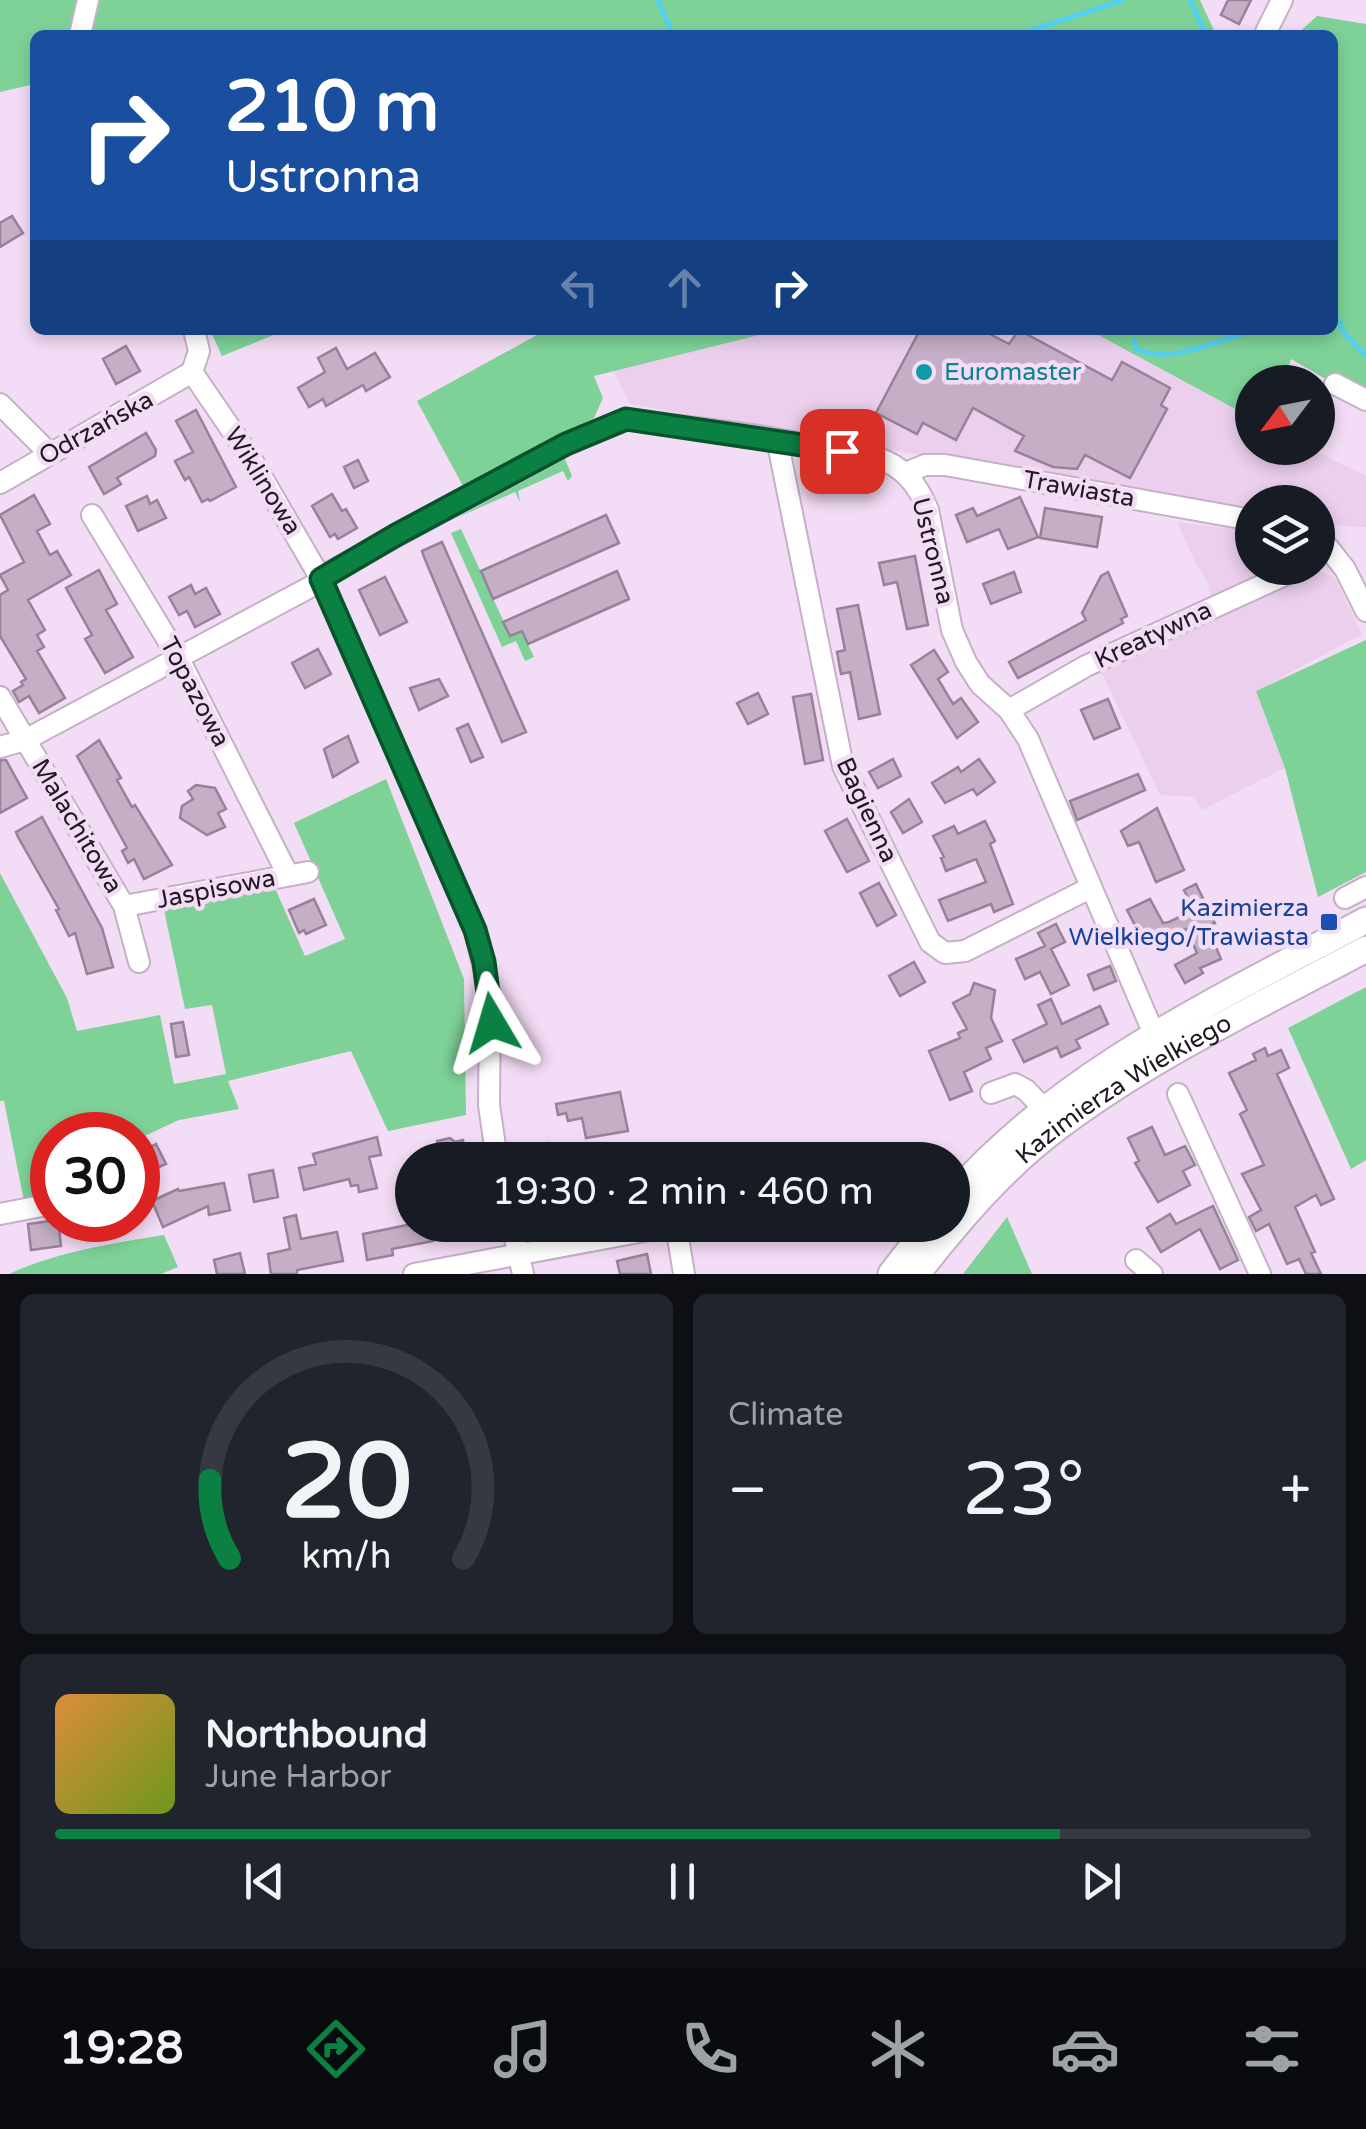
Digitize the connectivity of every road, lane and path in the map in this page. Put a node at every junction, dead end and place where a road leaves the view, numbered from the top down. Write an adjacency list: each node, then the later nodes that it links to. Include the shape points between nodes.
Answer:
1 (88, 0): 3 (street)
2 (1282, 0): 4 (street)
3 (81, 30)
4 (1267, 30)
5 (195, 335): 6 (street, via 199,351)
6 (192, 372): 11 (street, Odrzańska); 17 (street, Wiklinowa)
7 (1335, 385): 9 (street)
8 (0, 404): 11 (street)
9 (1363, 408)
10 (777, 439): 12 (street, Ustronna, via 876,457); 17 (street, Ustronna, via 626,419 566,444); 27 (street, Bagienna, via 843,766 930,942 945,953 965,951)
11 (50, 454): 13 (street, Odrzańska)
12 (906, 472): 15 (street, Trawiasta, via 945,465); 22 (street, Ustronna, via 928,510 952,630 980,684)
13 (0, 482)
14 (92, 515): 20 (street, Topazowa)
15 (1235, 517)
16 (1335, 569): 19 (street)
17 (321, 579): 20 (street, Ustronna); 37 (street, Wiklinowa, via 475,930 490,995)
18 (1263, 585): 22 (street, Kreatywna, via 1086,666)
19 (1366, 611)
20 (178, 657): 23 (street, Ustronna); 25 (street, Topazowa)
21 (0, 697): 23 (street, Malachitowa)
22 (1009, 710): 27 (street, Ustronna, via 1028,739)
23 (25, 740): 24 (street, Ustronna); 29 (street, Malachitowa)
24 (0, 746)
25 (298, 874): 29 (street, Jaspisowa)
26 (1366, 887): 28 (street)
27 (1090, 888): 33 (street, Ustronna)
28 (1345, 898)
29 (124, 906): 32 (street, Malachitowa)
30 (1366, 920): 33 (main road, Kazimierza Wielkiego)
31 (1366, 949): 49 (main road, Kazimierza Wielkiego, via 1162,1058 1060,1126 996,1182)
32 (139, 962)
33 (1154, 1034): 36 (main road, Kazimierza Wielkiego)
34 (991, 1093): 36 (street, via 1015,1084)
35 (1178, 1094): 51 (street)
36 (1044, 1110): 38 (main road, Kazimierza Wielkiego)
37 (495, 1142)
38 (970, 1180)
39 (30, 1208): 40 (street)
40 (0, 1214)
41 (610, 1242): 45 (street)
42 (679, 1242): 47 (street)
43 (915, 1242): 48 (main road)
44 (1136, 1260): 50 (street)
45 (521, 1265): 46 (street)
46 (414, 1274)
47 (684, 1274)
48 (891, 1274)
49 (917, 1274)
50 (1152, 1274)
51 (1260, 1274)

